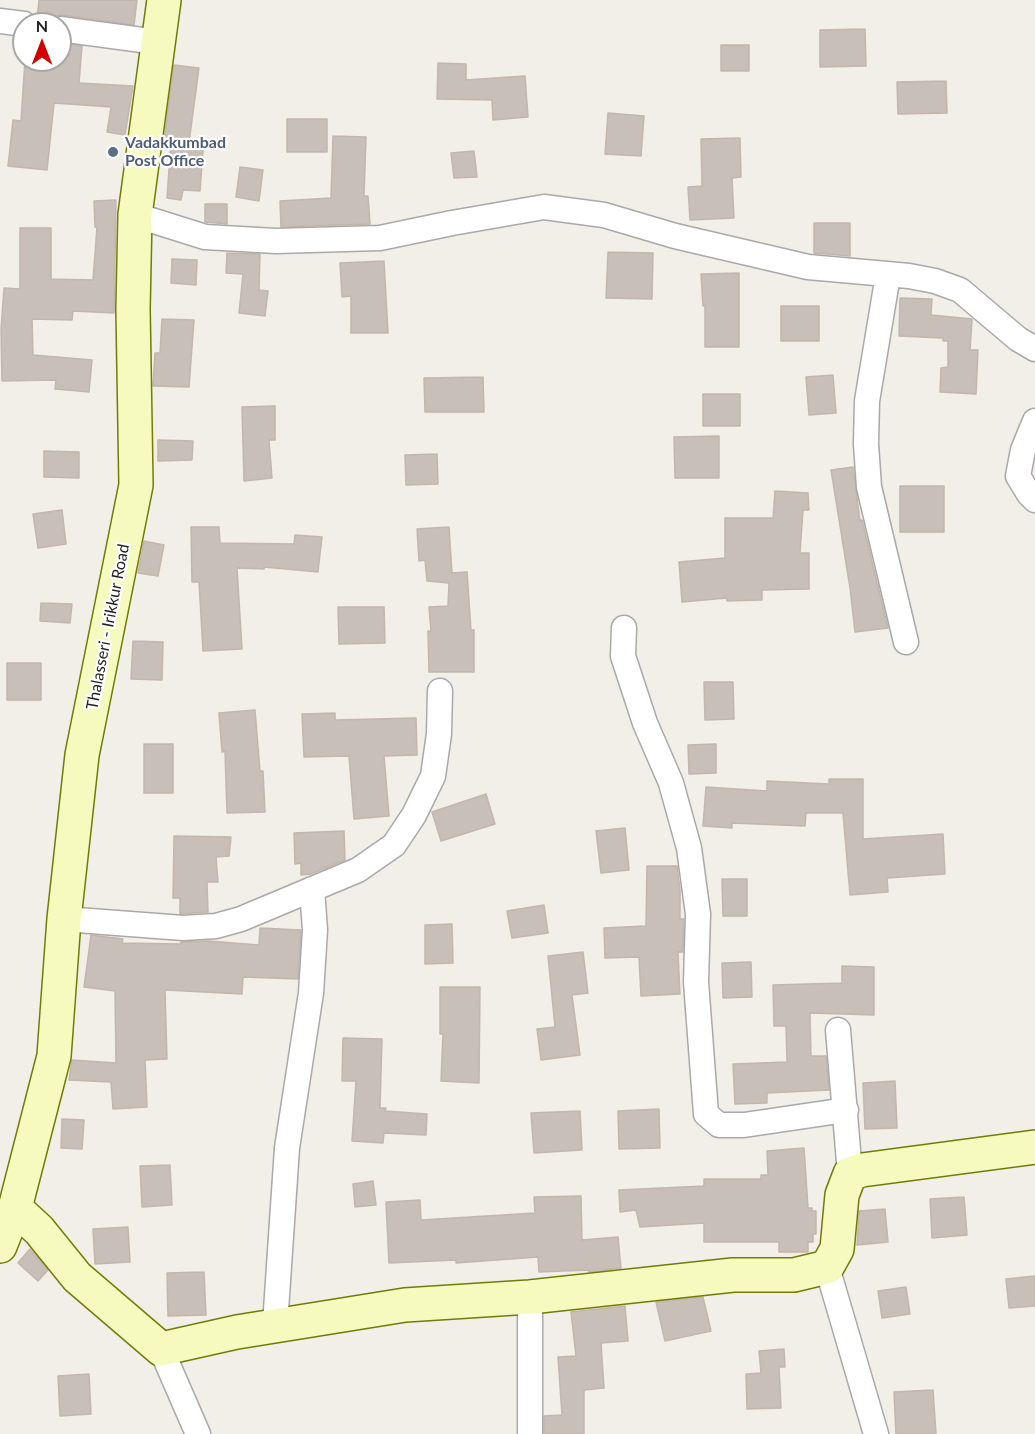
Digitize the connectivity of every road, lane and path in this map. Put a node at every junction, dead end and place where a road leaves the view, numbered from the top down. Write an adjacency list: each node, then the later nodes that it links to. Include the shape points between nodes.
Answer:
1 (164, 0): 3 (main road, Thalasseri - Irikkur Road)
2 (72, 31): 3 (street)
3 (157, 42): 4 (main road, Thalasseri - Irikkur Road)
4 (135, 215): 5 (street, via 205,237 276,241 380,238 544,207 604,215 808,267); 13 (main road, Thalasseri - Irikkur Road, via 132,309 136,485 82,755)
5 (888, 275): 6 (street, via 935,281 960,290); 10 (street, via 867,401 866,444 869,487)
6 (1035, 349)
7 (1035, 421): 8 (street, via 1018,476)
8 (1035, 500)
9 (624, 628): 15 (street, via 623,656 645,723 671,783 689,848 698,914 696,982 706,1114 719,1125 744,1125)
10 (906, 642)
11 (440, 691): 12 (street, via 433,776 414,815 394,845 358,870)
12 (312, 889): 13 (street, via 241,920 216,926 183,928); 22 (street, via 315,930 311,993 287,1148)
13 (64, 919): 18 (main road, Thalasseri - Irikkur Road, via 54,1056)
14 (838, 1030): 15 (street)
15 (846, 1110): 17 (street)
16 (1035, 1147): 17 (main road)
17 (850, 1174): 20 (main road, via 843,1187 837,1249)
18 (8, 1203): 19 (main road, Thalasseri - Irikkur Road); 23 (main road, via 39,1230 77,1277)
19 (0, 1246)
20 (827, 1267): 21 (main road, via 794,1275 733,1275); 26 (street)
21 (530, 1297): 22 (main road, via 405,1305); 25 (street)
22 (275, 1326): 23 (main road)
23 (161, 1349): 24 (street)
24 (198, 1434)
25 (530, 1434)
26 (876, 1434)

